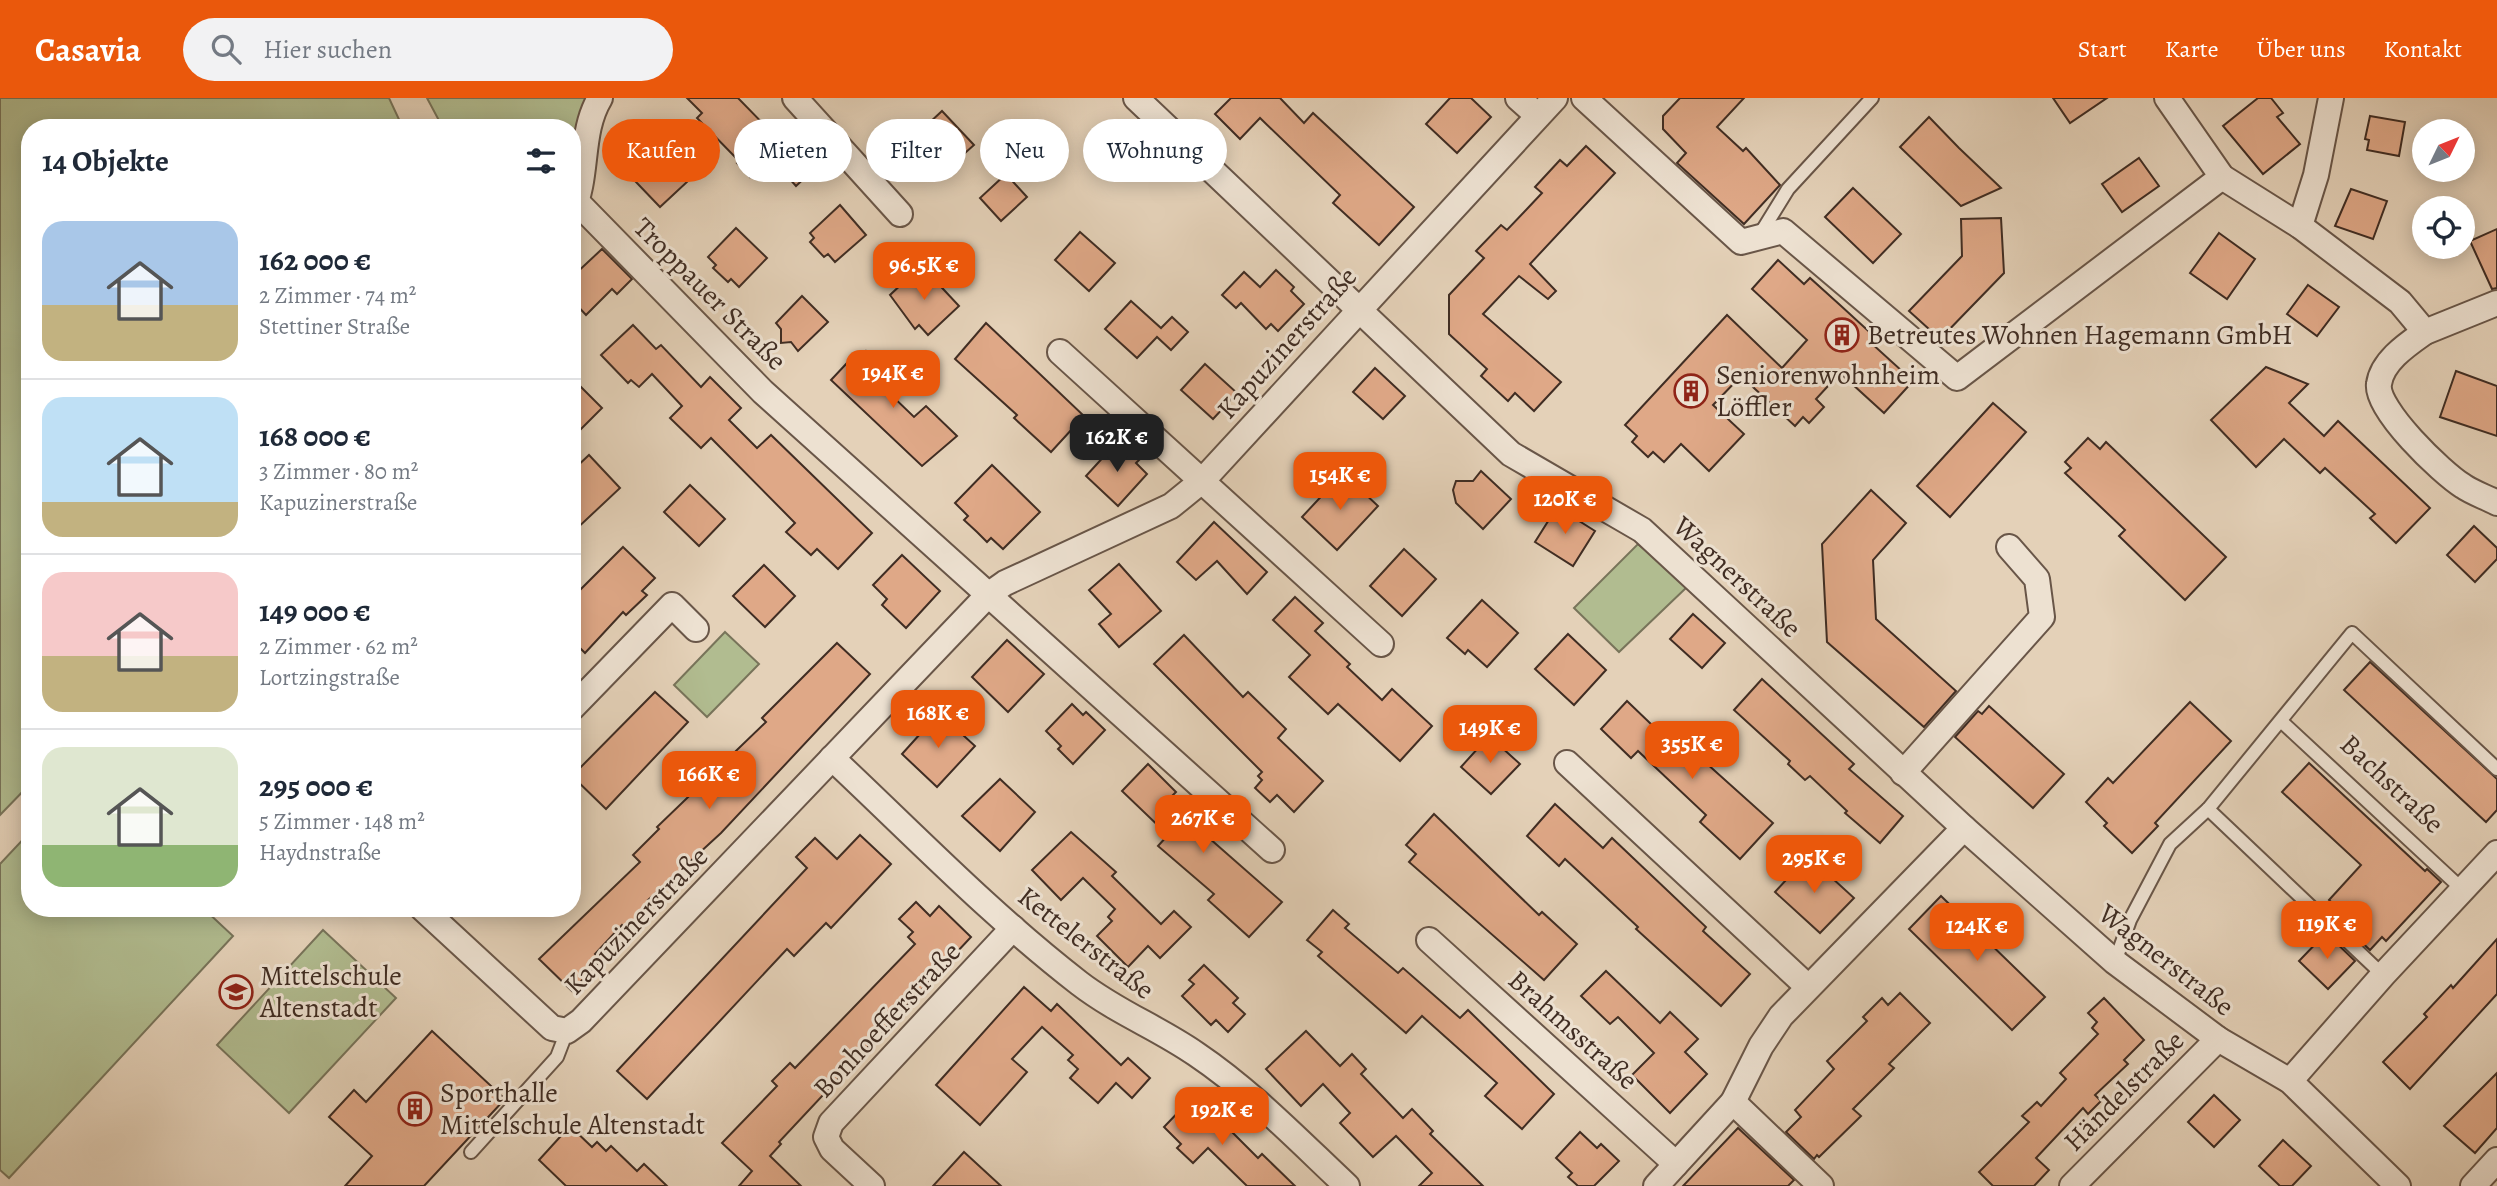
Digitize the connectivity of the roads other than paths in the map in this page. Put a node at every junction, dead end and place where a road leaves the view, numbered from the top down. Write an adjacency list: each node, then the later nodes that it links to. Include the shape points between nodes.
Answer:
1 (600, 98): 11 (street)
2 (795, 98): 14 (street)
3 (1136, 98): 18 (street, Wagnerstraße)
4 (1518, 98): 10 (street)
5 (1555, 98): 10 (street, Kapuzinerstraße)
6 (1584, 98): 16 (street, via 1741,242)
7 (1872, 98): 16 (lane, via 1788,189)
8 (2167, 98): 12 (street)
9 (2331, 98): 15 (street, via 2316,175)
10 (1537, 116): 18 (street, Kapuzinerstraße)
11 (581, 169)
12 (2222, 177): 15 (street); 16 (street, via 1957,378 1783,231)
13 (581, 213): 24 (street, Troppauer Straße, via 763,392)
14 (900, 214)
15 (2300, 226): 19 (street, via 2400,302)
16 (1758, 238)
17 (2497, 303): 19 (street)
18 (1357, 310): 21 (street, Kapuzinerstraße); 32 (street, Wagnerstraße, via 1513,456 1642,530)
19 (2425, 332): 22 (street, via 2401,348 2388,366 2379,384 2384,404 2420,447 2461,485)
20 (1060, 352): 21 (street)
21 (1203, 480): 24 (street, Kapuzinerstraße, via 1171,506); 26 (street)
22 (2497, 503)
23 (2009, 547): 32 (street, via 2037,579 2042,617)
24 (988, 595): 29 (street, Kapuzinerstraße); 35 (street, Troppauer Straße)
25 (696, 629): 27 (street, via 671,605)
26 (1381, 644)
27 (581, 699)
28 (2281, 722): 31 (lane, via 2352,633); 33 (lane); 37 (lane, Bachstraße)
29 (832, 758): 39 (street, Kettelerstraße); 44 (street, Kapuzinerstraße)
30 (1567, 763): 43 (street)
31 (2497, 769)
32 (1903, 773): 34 (street, Wagnerstraße)
33 (2208, 809): 41 (lane, via 2170,844 2130,920); 42 (lane)
34 (1964, 828): 41 (street, Wagnerstraße); 43 (street)
35 (1272, 850)
36 (2497, 853): 37 (street)
37 (2462, 889): 42 (street)
38 (432, 917): 44 (street, Kapuzinerstraße, via 552,1028)
39 (1013, 928): 51 (street, Kettelerstraße, via 1105,1003 1193,1051 1223,1073); 52 (street, Bonhoefferstraße, via 831,1123 826,1136 832,1149)
40 (1429, 940): 50 (street, Brahmsstraße)
41 (2115, 962): 45 (street, Wagnerstraße)
42 (2383, 975): 46 (street)
43 (1808, 987): 47 (street, via 1761,1046)
44 (567, 1031): 48 (lane, via 557,1057)
45 (2218, 1039): 46 (street, Wagnerstraße); 55 (street, Händelstraße)
46 (2290, 1081): 56 (street, Wagnerstraße)
47 (1733, 1102): 50 (street); 54 (street)
48 (471, 1152)
49 (2497, 1160): 57 (street)
50 (1676, 1164): 53 (street)
51 (1343, 1185)
52 (872, 1186)
53 (1656, 1186)
54 (1821, 1186)
55 (2072, 1186)
56 (2398, 1186)
57 (2473, 1186)

